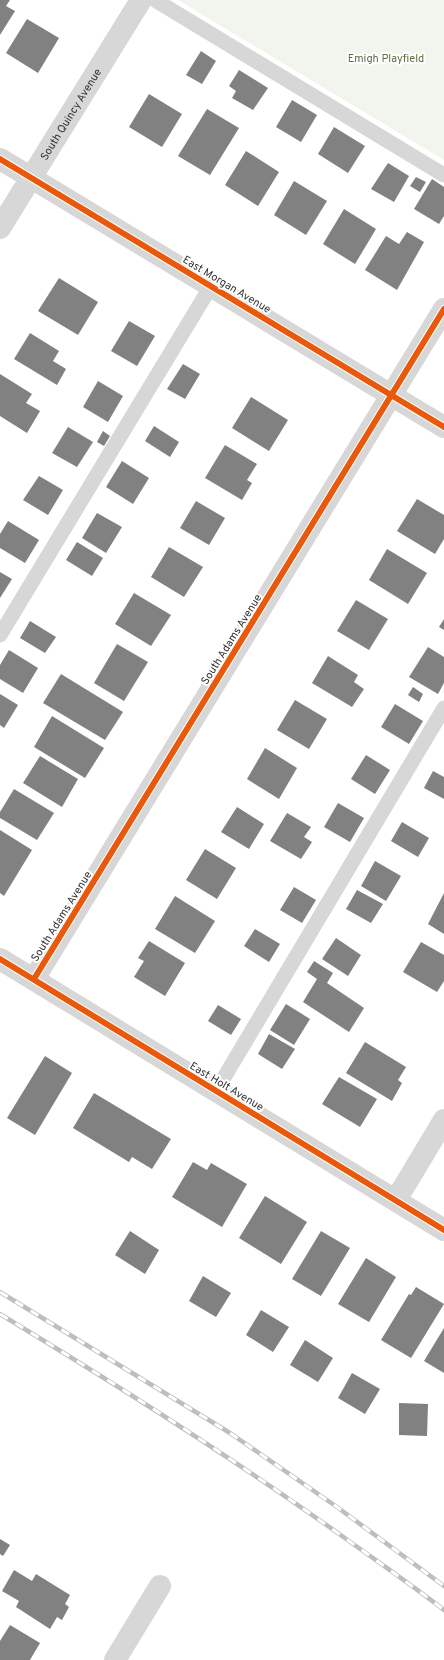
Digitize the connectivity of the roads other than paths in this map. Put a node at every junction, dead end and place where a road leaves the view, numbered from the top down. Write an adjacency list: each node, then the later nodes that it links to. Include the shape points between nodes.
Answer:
1 (141, 0): 5 (street, South Quincy Avenue)
2 (155, 0): 4 (lane)
3 (0, 159): 5 (street, East Morgan Avenue)
4 (444, 175)
5 (30, 177): 6 (street, South Quincy Avenue); 7 (street, East Morgan Avenue)
6 (0, 228)
7 (211, 286): 9 (street, East Morgan Avenue); 11 (lane)
8 (444, 309): 9 (street, South Adams Avenue)
9 (392, 395): 10 (street, East Morgan Avenue); 14 (street, South Adams Avenue)
10 (444, 427)
11 (0, 635)
12 (444, 708): 15 (lane)
13 (0, 959): 14 (street, East Holt Avenue)
14 (34, 979): 15 (street, East Holt Avenue)
15 (216, 1090): 17 (street, East Holt Avenue)
16 (444, 1120): 17 (street)
17 (396, 1200): 18 (street, East Holt Avenue)
18 (444, 1230)
19 (160, 1586): 20 (street)
20 (115, 1660)

